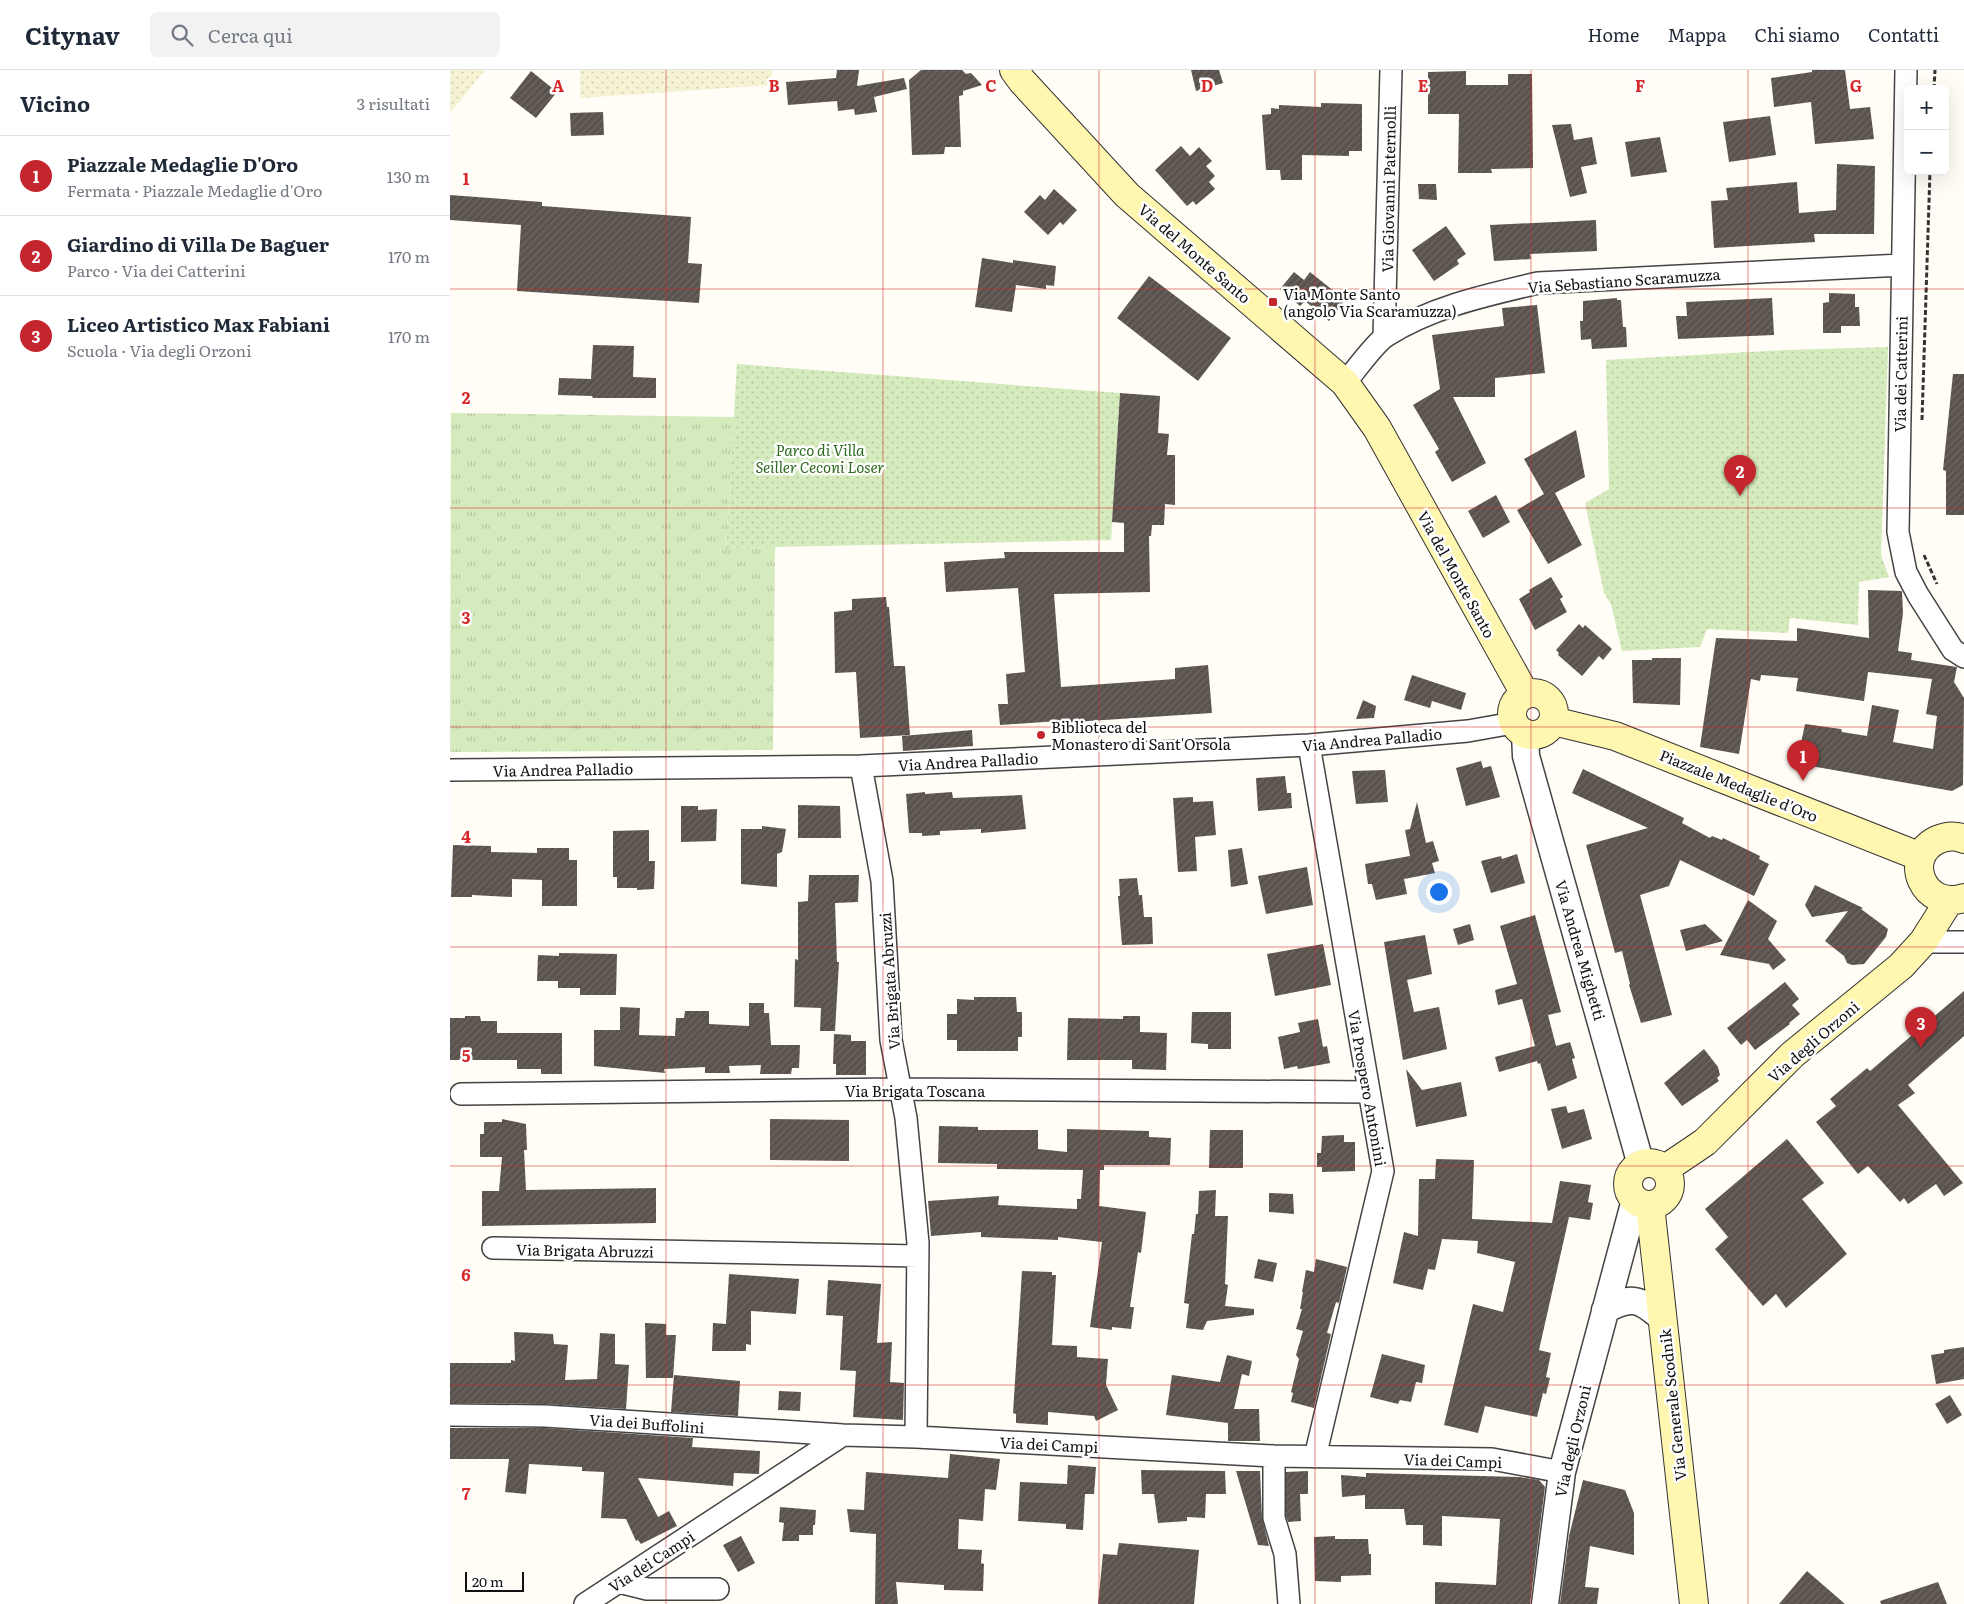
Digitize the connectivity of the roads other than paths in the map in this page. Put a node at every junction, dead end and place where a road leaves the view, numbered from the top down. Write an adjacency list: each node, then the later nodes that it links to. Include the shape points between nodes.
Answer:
1 (1014, 70): 6 (main road, Via del Monte Santo, via 1127,195)
2 (1391, 70): 5 (street, Via Giovanni Paternolli)
3 (1906, 70): 4 (street, Via dei Catterini)
4 (1902, 265): 5 (street, Via Sebastiano Scaramuzza, via 1538,283 1436,311); 7 (street, Via dei Catterini, via 1898,532 1906,572 1918,595 1952,650)
5 (1384, 337): 6 (street, Via Sebastiano Scaramuzza)
6 (1345, 383): 8 (main road, Via del Monte Santo, via 1377,428)
7 (1964, 658)
8 (1525, 694): 9 (main road, via 1541,694 1549,699 1553,705); 10 (main road, via 1518,699 1511,715)
9 (1553, 722): 10 (main road, via 1549,729 1534,736); 15 (main road, Piazzale Medaglie d'Oro, via 1615,736)
10 (1520, 729): 11 (street, Via Andrea Palladio); 22 (street, Via Andrea Mighetti)
11 (1309, 745): 12 (street, Via Andrea Palladio); 20 (street, Via Prospero Antonini)
12 (861, 766): 13 (street, Via Andrea Palladio); 19 (street, Via Brigata Abruzzi, via 882,882 891,1040)
13 (450, 770)
14 (1962, 833): 15 (main road, via 1932,842)
15 (1921, 857): 16 (main road, via 1920,874 1927,889 1933,895)
16 (1956, 899): 17 (main road, Via degli Orzoni)
17 (1923, 942): 18 (street); 22 (main road, Via degli Orzoni, via 1901,966 1792,1056 1705,1142)
18 (1964, 942)
19 (900, 1089): 20 (street, Via Brigata Toscana); 21 (street, Via Brigata Toscana); 25 (street, Via Brigata Abruzzi, via 906,1118)
20 (1369, 1092): 32 (street, Via Prospero Antonini, via 1383,1172)
21 (461, 1094)
22 (1653, 1167): 23 (main road, Via degli Orzoni, via 1634,1169 1629,1176 1627,1185 1630,1193); 23 (main road, via 1669,1175 1669,1192 1658,1204)
23 (1642, 1203): 26 (street, Via degli Orzoni); 27 (main road, Via Generale Scodnik)
24 (493, 1248): 25 (street, Via Brigata Abruzzi)
25 (918, 1256): 30 (street, Via Brigata Abruzzi)
26 (1605, 1310): 27 (street, via 1620,1302 1635,1301 1647,1305); 33 (street, Via degli Orzoni)
27 (1662, 1318): 39 (main road, Via Generale Scodnik)
28 (450, 1415): 29 (street, Via dei Buffolini, via 544,1416)
29 (843, 1435): 30 (street, Via dei Campi); 34 (street, Via dei Campi)
30 (916, 1437): 31 (street, Via dei Campi)
31 (1274, 1456): 32 (street, Via dei Campi); 37 (street, via 1274,1518 1285,1554)
32 (1315, 1457): 33 (street, Via dei Campi, via 1492,1459)
33 (1562, 1472): 38 (street, Via degli Orzoni)
34 (619, 1582): 35 (street, via 647,1589); 36 (street, Via dei Campi)
35 (718, 1589)
36 (585, 1604)
37 (1289, 1604)
38 (1545, 1604)
39 (1694, 1604)

